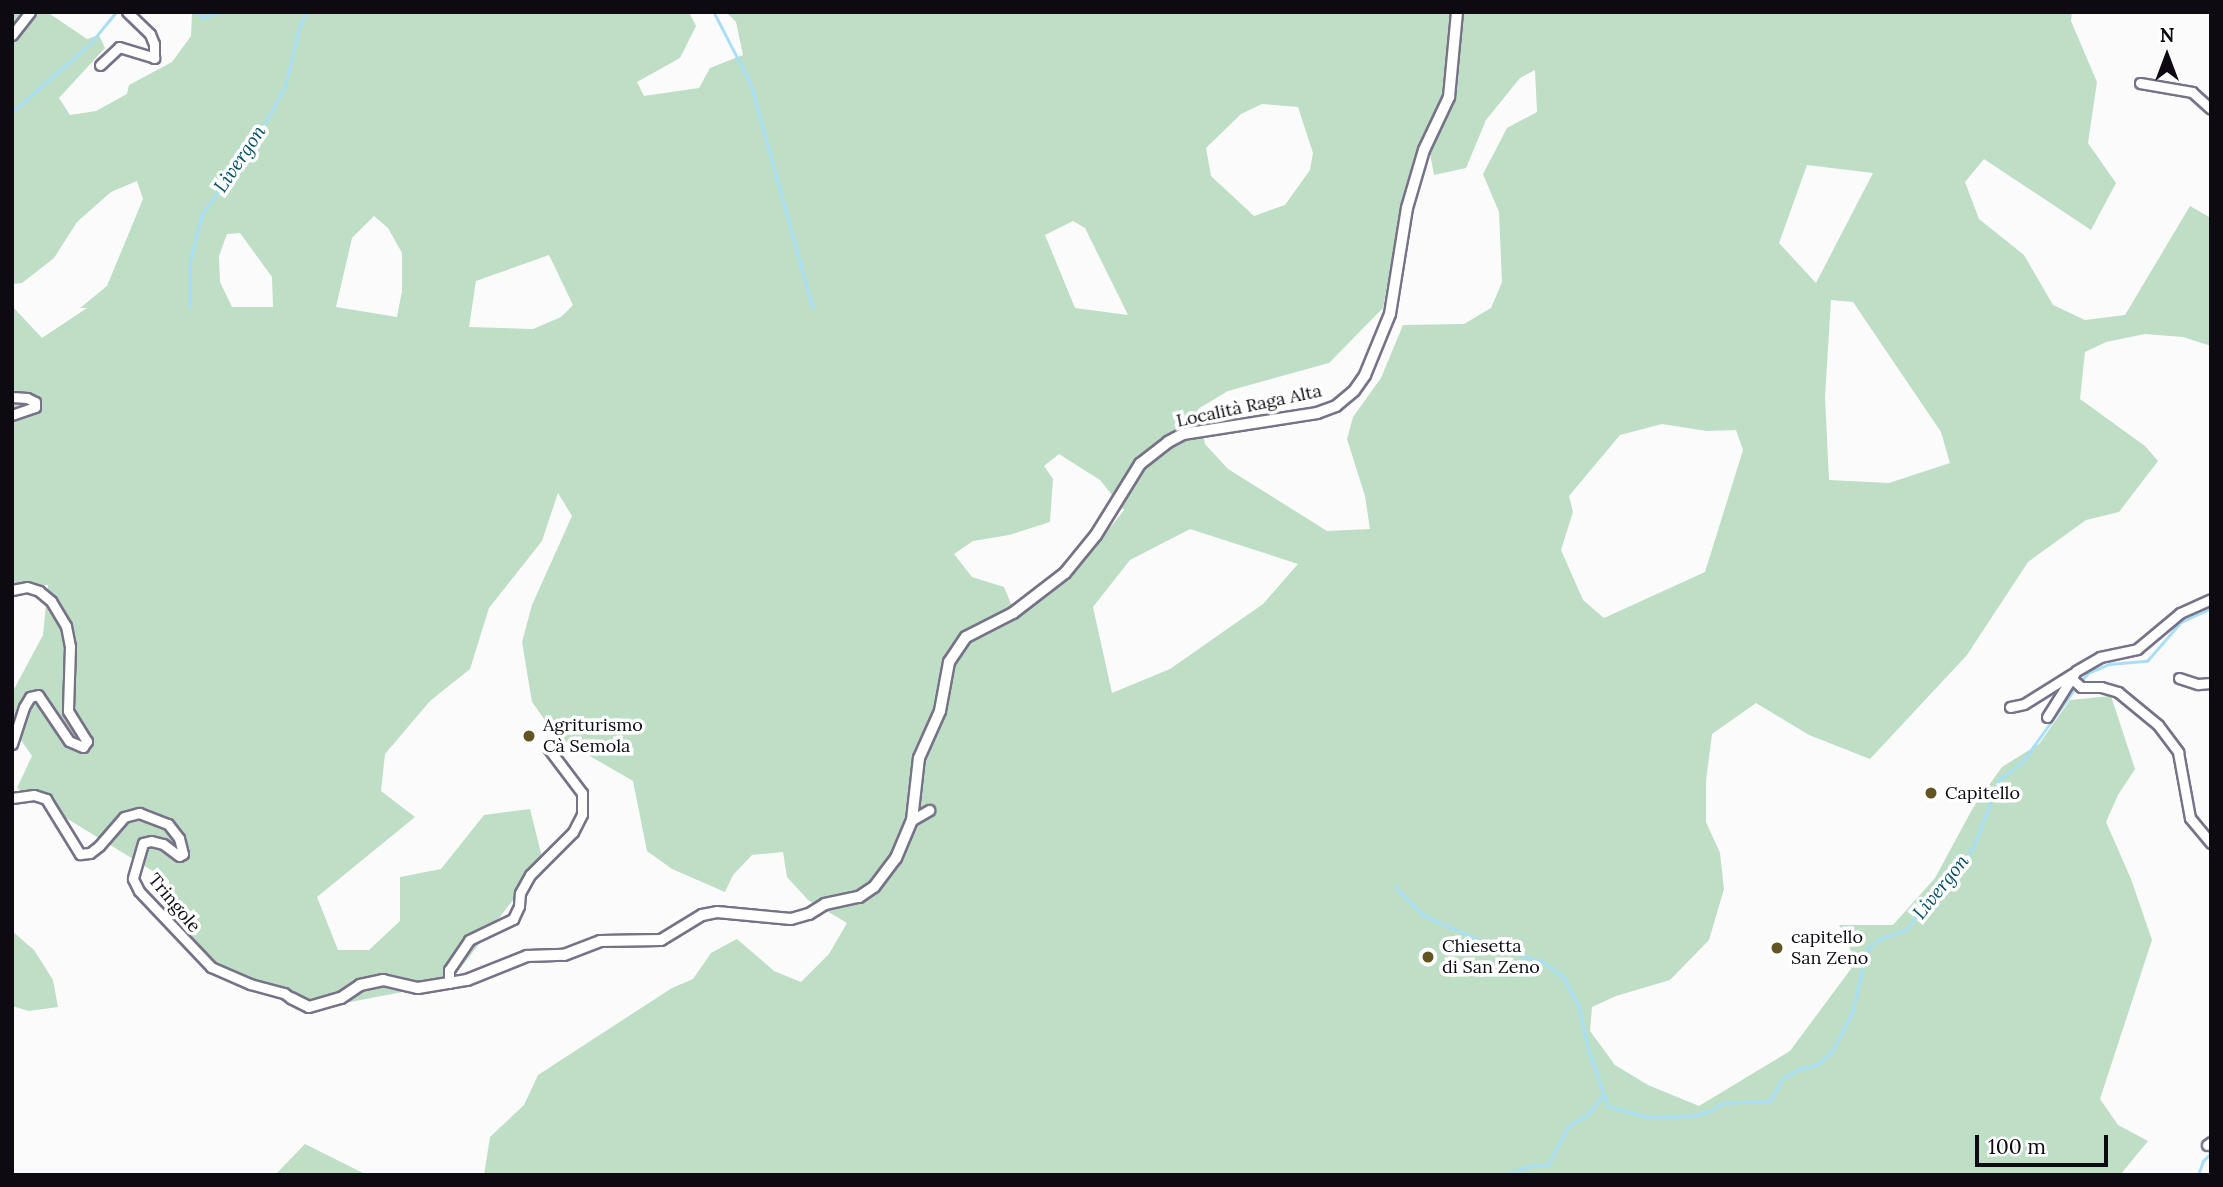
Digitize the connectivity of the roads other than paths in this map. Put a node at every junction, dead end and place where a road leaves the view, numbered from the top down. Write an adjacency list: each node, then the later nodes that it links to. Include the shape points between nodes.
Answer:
1 (30, 12): 4 (street)
2 (127, 12): 5 (street, via 150,33 153,58 119,47)
3 (1457, 12): 21 (street, Località Raga Alta, via 1449,97 1418,170 1407,208 1390,314 1365,375 1336,406 1298,417 1183,434 1140,464 1096,535 1065,573 1013,613 978,629 956,647 940,711 919,758)
4 (12, 35)
5 (100, 65)
6 (2140, 83): 7 (street, via 2192,92)
7 (2211, 109)
8 (12, 397): 9 (street, via 35,402 35,407)
9 (12, 415)
10 (12, 590): 17 (street, via 27,587 39,591 66,626 70,646 68,710 87,741 83,747 69,741 38,695 23,707)
11 (2211, 599): 13 (street, via 2179,613 2137,649 2101,657)
12 (2179, 678): 14 (street, via 2198,684)
13 (2076, 679): 15 (street); 16 (street); 22 (street, via 2118,692 2158,725 2178,752 2190,818)
14 (2211, 682)
15 (2010, 707)
16 (2046, 717)
17 (12, 744)
18 (548, 748): 23 (street, via 582,793 582,814 573,832 530,875 513,919 470,940 449,970)
19 (12, 798): 24 (street, Tringole, via 34,795 46,799 79,854 99,846 124,817 139,813 168,824 179,838 183,854 179,856 163,844 143,844 133,879 139,891 211,967)
20 (929, 810): 21 (street)
21 (912, 820): 23 (street, Località Raga Alta, via 885,875 859,897 825,904 791,919 734,912 702,915 661,940 600,940 564,955 527,956)
22 (2211, 842)
23 (449, 983): 24 (street, Località Raga Alta, via 418,988 383,980 309,1007)
24 (291, 998)

